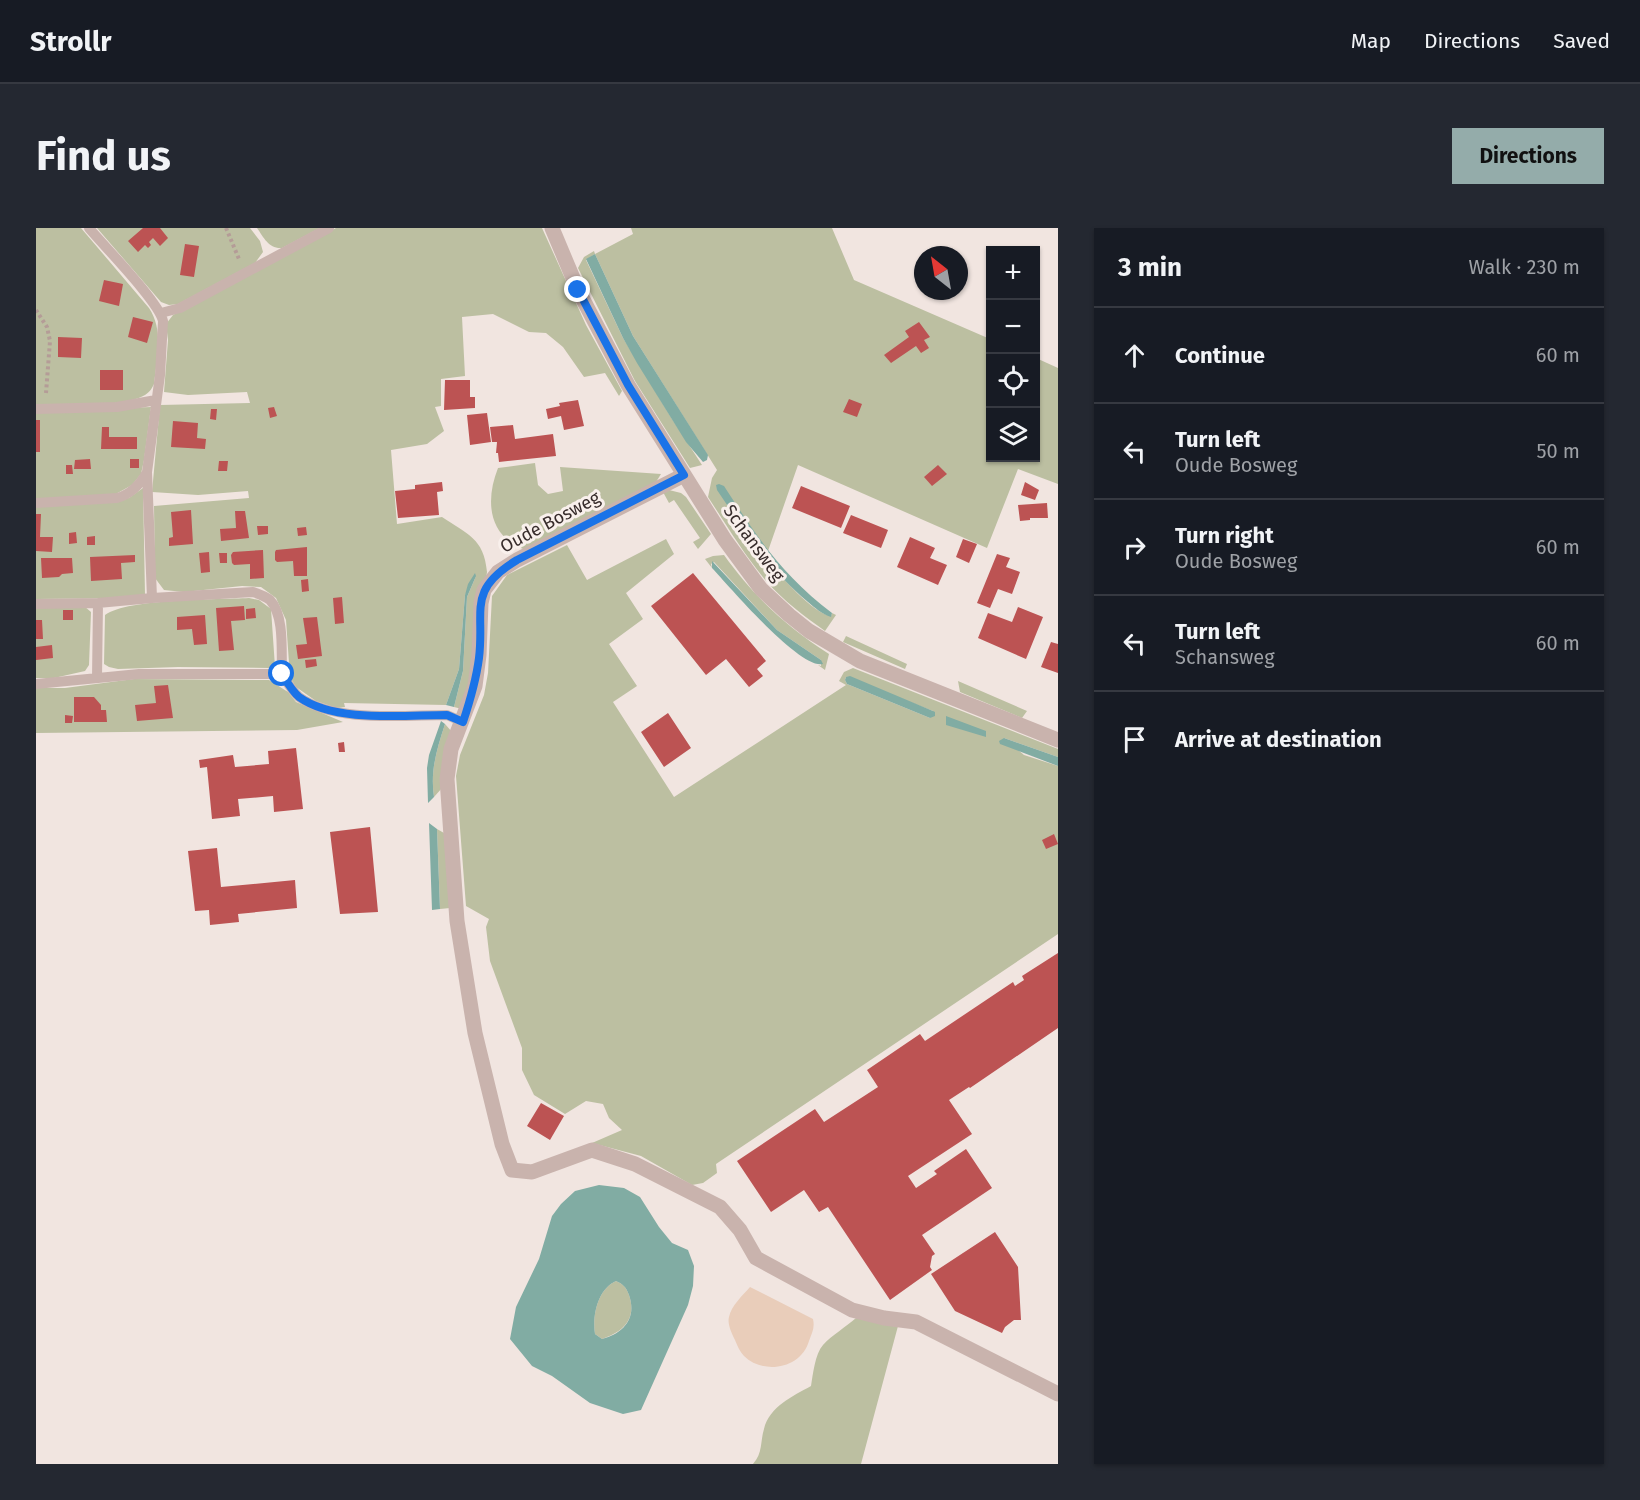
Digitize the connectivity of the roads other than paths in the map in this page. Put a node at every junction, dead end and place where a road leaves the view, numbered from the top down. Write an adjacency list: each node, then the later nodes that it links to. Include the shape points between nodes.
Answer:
1 (88, 228): 4 (lane)
2 (329, 228): 4 (lane, via 180,308)
3 (552, 228): 8 (street, Schansweg, via 578,290 628,385)
4 (161, 313): 5 (lane, via 163,336)
5 (156, 400): 6 (lane); 7 (lane)
6 (40, 409)
7 (147, 471): 9 (lane, via 132,491 117,498); 10 (lane)
8 (684, 475): 16 (street, Oude Bosweg, via 498,572 484,590 480,603 475,686); 17 (street, Schansweg, via 762,589 809,631 860,661)
9 (36, 502)
10 (152, 598): 11 (lane); 13 (lane, via 253,592 265,596 279,615)
11 (98, 603): 12 (lane); 14 (lane)
12 (36, 604)
13 (282, 674): 14 (lane, via 139,674); 16 (lane, via 299,696 342,714 447,715)
14 (97, 678): 15 (lane)
15 (36, 684)
16 (463, 722): 18 (street, Oude Bosweg, via 451,749 447,779 457,921 474,1033 512,1170 532,1172 592,1150 635,1164 720,1208 740,1230 756,1258 765,1263 852,1310 916,1322)
17 (1058, 740)
18 (1058, 1394)

